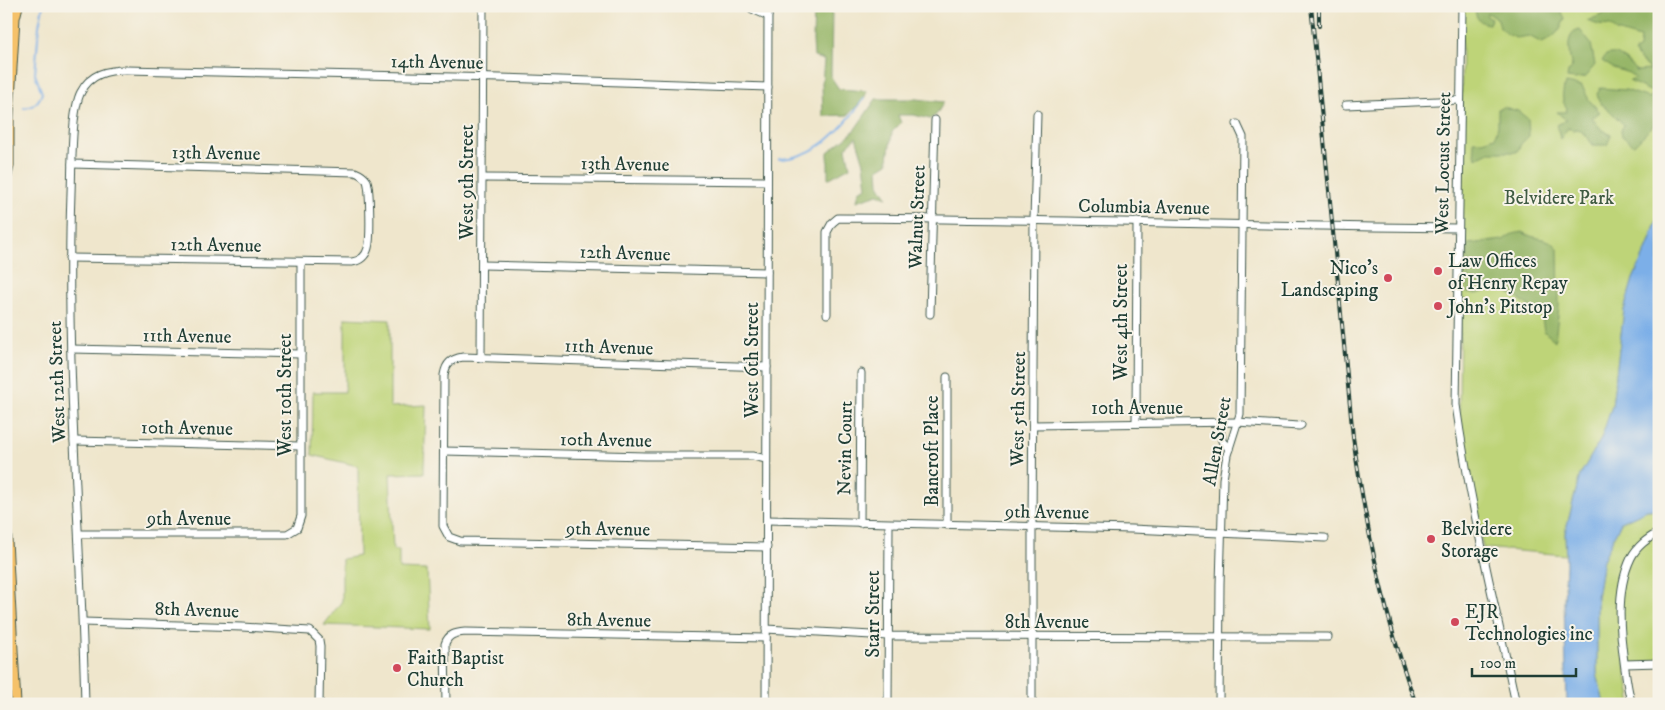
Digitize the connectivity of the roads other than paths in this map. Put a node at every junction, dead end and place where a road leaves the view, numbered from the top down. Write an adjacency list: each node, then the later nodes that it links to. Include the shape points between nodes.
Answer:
1 (18, 6): 17 (main road)
2 (483, 6): 8 (street, West 9th Street)
3 (751, 6): 6 (street)
4 (768, 6): 6 (street, West 6th Street)
5 (1462, 6): 10 (street, West Locust Street)
6 (768, 16): 9 (street, West 6th Street)
7 (104, 72): 8 (street, 14th Avenue); 15 (street, West 12th Street, via 90,80 80,92)
8 (482, 78): 9 (street, 14th Avenue); 16 (street, West 9th Street)
9 (768, 87): 18 (street, West 6th Street)
10 (1460, 100): 11 (street); 23 (street, West Locust Street)
11 (1346, 105)
12 (1037, 114): 20 (street, West 5th Street)
13 (935, 120): 19 (street, Walnut Street)
14 (1237, 124): 22 (street, Allen Street, via 1243,137)
15 (72, 164): 24 (street, West 12th Street); 25 (street, 13th Avenue, via 348,171 360,174 368,184 370,238)
16 (483, 178): 18 (street, 13th Avenue); 27 (street, West 9th Street)
17 (6, 180)
18 (767, 181): 28 (street, West 6th Street)
19 (932, 218): 20 (street, Columbia Avenue); 29 (street, Columbia Avenue, via 838,218 832,223 827,232); 30 (street, Walnut Street)
20 (1034, 220): 21 (street, Columbia Avenue); 41 (street, West 5th Street)
21 (1137, 222): 22 (street, Columbia Avenue); 38 (street, West 4th Street)
22 (1243, 224): 23 (street, Columbia Avenue); 37 (street, Allen Street, via 1240,414)
23 (1458, 228): 76 (street, West Locust Street, via 1456,405)
24 (69, 258): 26 (street, 12th Avenue); 31 (street, West 12th Street)
25 (361, 259): 26 (street, 12th Avenue, via 352,262)
26 (301, 262): 32 (street, West 10th Street)
27 (482, 265): 28 (street, 12th Avenue); 33 (street, West 9th Street)
28 (767, 272): 34 (street, West 6th Street)
29 (827, 314)
30 (930, 314)
31 (71, 349): 32 (street, 11th Avenue); 42 (street, West 12th Street)
32 (301, 354): 43 (street, West 10th Street)
33 (481, 358): 34 (street, 11th Avenue); 45 (street, 11th Avenue, via 463,357 450,362 445,368)
34 (767, 367): 46 (street, West 6th Street)
35 (861, 373): 49 (street, Nevin Court)
36 (947, 377): 51 (street, Bancroft Place)
37 (1237, 422): 39 (street, 10th Avenue); 40 (street, 10th Avenue); 44 (street, Allen Street)
38 (1136, 423): 39 (street, 10th Avenue); 41 (street, 10th Avenue)
39 (1219, 424): 44 (street, via 1222,441)
40 (1301, 425)
41 (1033, 426): 52 (street, West 5th Street)
42 (74, 441): 43 (street, 10th Avenue); 56 (street, West 12th Street)
43 (300, 446): 53 (street, West 10th Street, via 301,516)
44 (1229, 449): 54 (street, Allen Street)
45 (444, 451): 46 (street, 10th Avenue, via 754,456); 58 (street, 9th Avenue, via 443,526 449,537 460,541)
46 (766, 460): 47 (street, West 6th Street)
47 (767, 520): 49 (street, 9th Avenue); 58 (street, West 6th Street)
48 (6, 522): 68 (main road)
49 (860, 524): 50 (street, 9th Avenue)
50 (889, 524): 51 (street, 9th Avenue); 61 (street, Starr Street)
51 (947, 525): 52 (street, 9th Avenue)
52 (1032, 526): 54 (street, 9th Avenue); 62 (street, West 5th Street)
53 (297, 528): 56 (street, 9th Avenue, via 287,534)
54 (1221, 532): 57 (street, 9th Avenue); 65 (street, Allen Street)
55 (1659, 532): 67 (street, via 1638,547 1627,571 1621,611)
56 (79, 534): 59 (street, West 12th Street)
57 (1326, 538)
58 (767, 547): 60 (street, West 6th Street)
59 (83, 622): 69 (street, West 12th Street); 70 (street, 8th Avenue, via 310,631 320,646)
60 (766, 629): 61 (street, 8th Avenue); 64 (street, West 6th Street)
61 (889, 636): 62 (street, 8th Avenue); 73 (street, Starr Street)
62 (1031, 637): 65 (street, 8th Avenue); 74 (street, West 5th Street)
63 (1328, 637): 65 (street, 8th Avenue)
64 (766, 638): 71 (street, 8th Avenue, via 465,632 451,635 445,644); 72 (street, West 6th Street)
65 (1220, 638): 75 (street, Allen Street)
66 (1659, 663): 67 (street)
67 (1624, 664): 77 (street)
68 (16, 704)
69 (85, 704)
70 (320, 704)
71 (446, 704)
72 (766, 704)
73 (888, 704)
74 (1032, 704)
75 (1219, 704)
76 (1516, 704)
77 (1632, 704)

